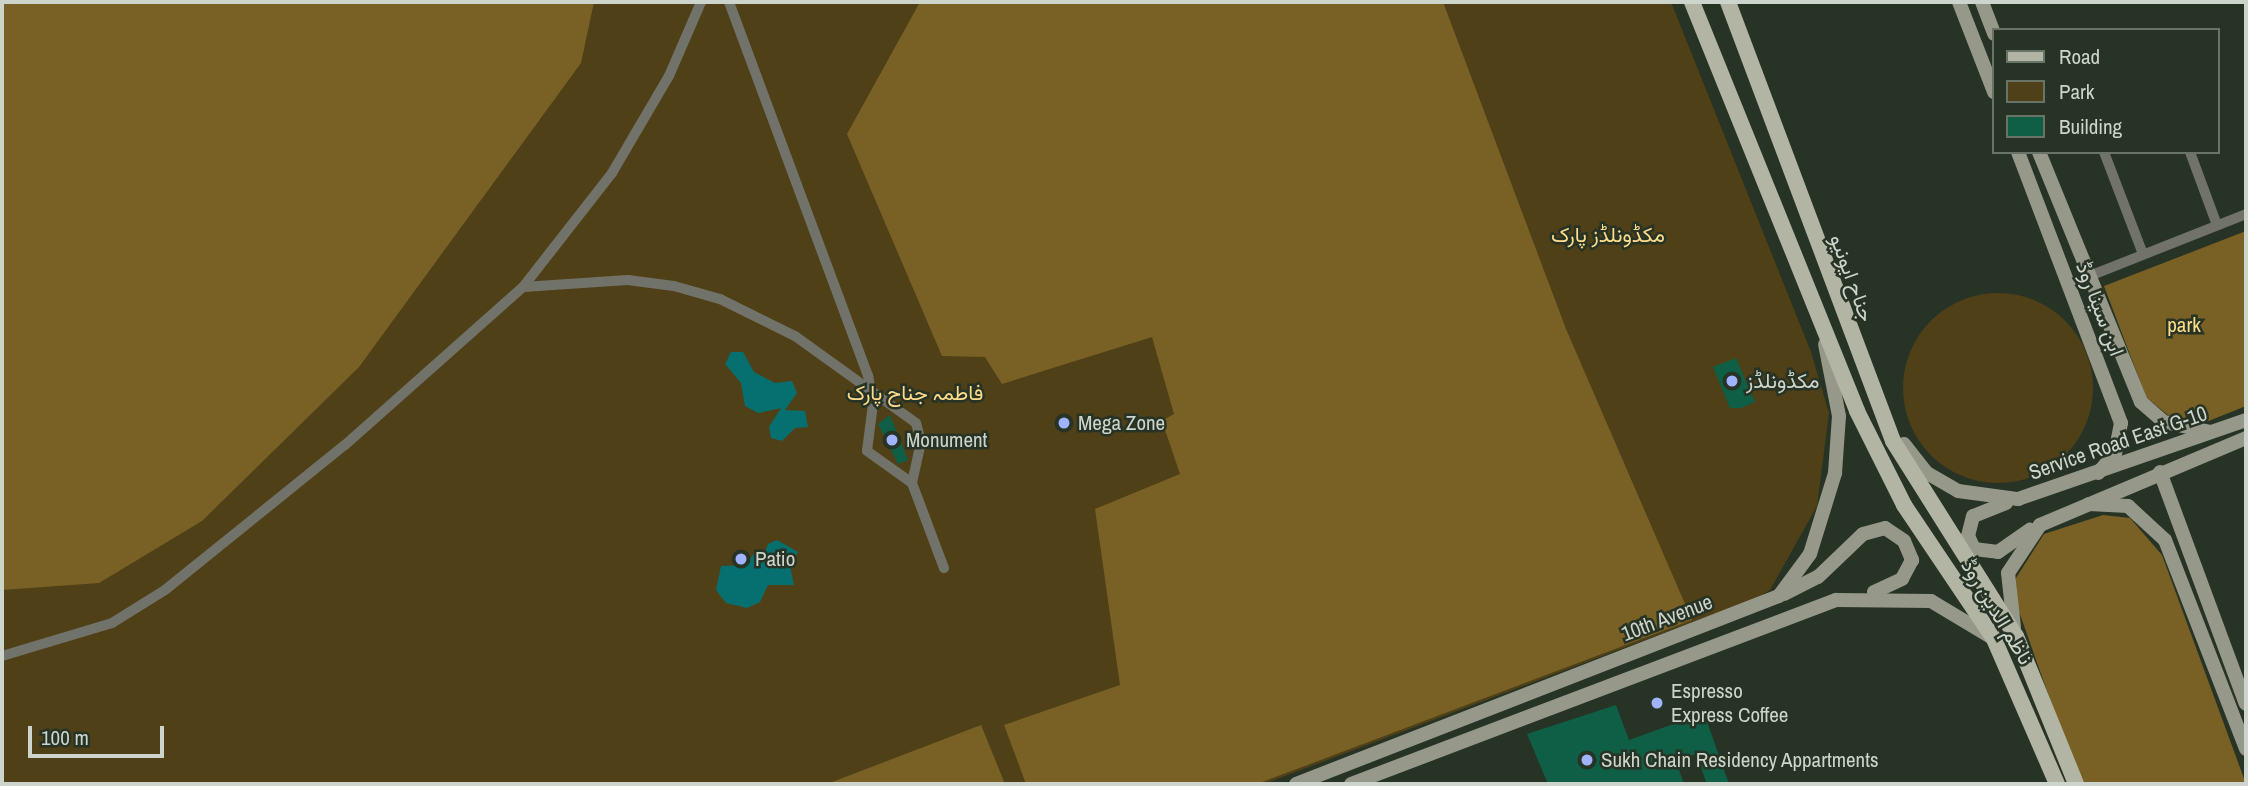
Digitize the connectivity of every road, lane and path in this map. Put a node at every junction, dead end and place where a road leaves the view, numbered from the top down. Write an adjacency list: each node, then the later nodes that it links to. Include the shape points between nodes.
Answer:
1 (701, 2): 17 (street, via 669,76 612,173)
2 (729, 2): 19 (street)
3 (1728, 2): 20 (main road, جناح ایونیو)
4 (1959, 2): 8 (main road)
5 (1982, 2): 7 (main road)
6 (1696, 6): 18 (main road)
7 (1993, 31)
8 (1993, 89)
9 (2019, 154): 25 (main road, ابن سینا روڈ, via 2121,423 2115,453)
10 (2040, 154): 16 (main road, ابن سینا روڈ)
11 (2105, 154): 15 (street)
12 (2191, 154): 14 (street)
13 (2246, 214): 14 (street)
14 (2217, 225): 15 (street)
15 (2143, 254): 16 (street)
16 (2087, 277): 22 (main road, ابن سینا روڈ, via 2141,402 2164,422)
17 (523, 287): 19 (street, via 628,280 720,299 795,336); 36 (street, via 345,445 165,590 112,623)
18 (1819, 320): 33 (main road, via 1838,402 1839,450 1810,554); 35 (main road, ناظم الدین روڈ, via 1886,472)
19 (872, 393): 26 (street, via 867,451); 26 (street, via 909,416 920,432)
20 (1878, 401): 27 (main road, Service Road East G-10, via 1927,473 1975,497); 30 (main road, جناح ایونیو, via 1905,465)
21 (2246, 420): 22 (main road, Service Road East G-10)
22 (2213, 432): 25 (main road, Service Road East G-10)
23 (2246, 438): 24 (main road, Service Road East G-10)
24 (2160, 472): 28 (main road, Service Road East G-10); 37 (main road)
25 (2095, 476): 27 (main road, Service Road East G-10)
26 (912, 483): 31 (street)
27 (2018, 499): 29 (main road, via 1973,516 1968,536 1974,550 1998,552)
28 (2082, 504): 29 (main road, Service Road East G-10); 41 (main road, via 2128,506 2165,540)
29 (2040, 525): 34 (main road, Service Road East G-10, via 2008,573 2007,602)
30 (1962, 556): 34 (main road, ناظم الدین روڈ)
31 (944, 568)
32 (1860, 595): 33 (main road, 10th Avenue, via 1893,586 1909,570 1909,549 1897,534 1871,529 1818,577); 35 (main road, 10th Avenue, via 1931,601); 40 (main road, 10th Avenue, via 1698,648)
33 (1779, 596): 39 (main road, 10th Avenue)
34 (2016, 636): 45 (main road, ناظم الدین روڈ)
35 (1994, 639): 44 (main road, ناظم الدین روڈ)
36 (2, 656)
37 (2242, 683): 38 (main road)
38 (2246, 704)
39 (1485, 711): 40 (main road); 42 (main road, 10th Avenue)
40 (1492, 727): 43 (main road, 10th Avenue)
41 (2246, 749)
42 (1296, 784)
43 (1351, 784)
44 (2057, 784)
45 (2076, 784)

